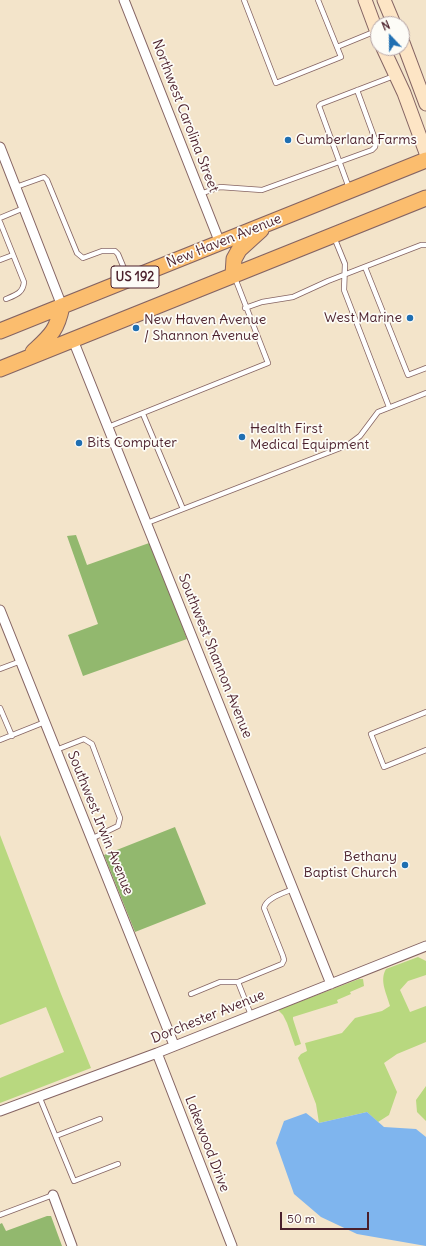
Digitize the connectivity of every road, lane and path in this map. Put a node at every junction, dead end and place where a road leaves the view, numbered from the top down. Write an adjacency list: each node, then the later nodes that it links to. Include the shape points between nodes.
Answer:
1 (124, 0): 21 (street, Northwest Carolina Street)
2 (244, 0): 9 (lane, via 276,83 341,57)
3 (318, 0): 9 (lane)
4 (365, 0): 6 (street)
5 (384, 0): 7 (street)
6 (371, 16)
7 (391, 16)
8 (370, 35): 9 (lane)
9 (337, 47)
10 (387, 56): 12 (street)
11 (408, 56): 14 (street)
12 (396, 76): 13 (lane); 16 (street)
13 (357, 90): 18 (lane, via 376,142 375,147); 18 (lane, via 319,106)
14 (426, 104)
15 (0, 146): 19 (street)
16 (426, 153)
17 (426, 160): 20 (main road, New Haven Avenue / US 192)
18 (339, 162): 20 (lane); 21 (lane, via 262,190 220,187)
19 (16, 187): 23 (street); 35 (lane, via 44,177 77,253 83,258 102,251 115,251)
20 (350, 190): 26 (main road, New Haven Avenue / US 192)
21 (200, 194): 28 (street, Northwest Carolina Street)
22 (426, 198): 27 (main road, US 192)
23 (24, 208): 24 (lane); 37 (street)
24 (0, 218)
25 (0, 222): 30 (lane)
26 (270, 222): 28 (main road, New Haven Avenue / US 192); 33 (main road, via 240,250 234,259)
27 (333, 235): 33 (main road, US 192); 34 (lane, via 345,264)
28 (220, 243): 35 (main road, New Haven Avenue / US 192)
29 (426, 245): 32 (lane)
30 (14, 255): 31 (lane); 36 (lane, via 24,282 23,289 16,296)
31 (0, 260)
32 (365, 267): 34 (lane); 42 (lane, via 408,375)
33 (233, 275): 38 (lane); 40 (main road, US 192)
34 (345, 275): 38 (lane, via 293,297 262,302); 45 (lane, via 344,290)
35 (128, 280): 37 (main road, New Haven Avenue / US 192)
36 (6, 299)
37 (62, 306): 39 (main road, New Haven Avenue / US 192); 41 (main road, via 59,322 52,334)
38 (245, 308): 46 (lane, via 268,363)
39 (0, 331)
40 (73, 340): 41 (main road, US 192); 47 (street, Southwest Shannon Avenue)
41 (28, 357): 43 (main road, US 192)
42 (426, 368)
43 (0, 369)
44 (426, 393): 45 (lane)
45 (389, 407): 48 (lane, via 378,412 360,436 348,445)
46 (143, 414): 47 (lane); 48 (lane)
47 (108, 427): 49 (street, Southwest Shannon Avenue)
48 (183, 509): 49 (lane)
49 (147, 523): 61 (street, Southwest Shannon Avenue)
50 (0, 610): 51 (street, Southwest Irwin Avenue)
51 (21, 661): 52 (lane); 55 (street, Southwest Irwin Avenue)
52 (0, 669)
53 (0, 708): 56 (lane)
54 (426, 712): 59 (lane, via 371,734 384,767)
55 (45, 722): 56 (lane); 58 (street, Southwest Irwin Avenue)
56 (12, 736): 57 (lane)
57 (0, 740)
58 (56, 750): 60 (street, Southwest Irwin Avenue); 60 (lane, via 84,739 92,744 120,818 118,826)
59 (426, 750)
60 (91, 839): 67 (street, Southwest Irwin Avenue)
61 (293, 889): 63 (lane, via 268,901 264,908 283,956 282,964); 64 (street, Southwest Shannon Avenue)
62 (426, 946): 64 (street, Dorchester Avenue)
63 (238, 982): 65 (lane, via 220,982); 66 (lane)
64 (331, 984): 66 (street, Dorchester Avenue)
65 (191, 994)
66 (251, 1015): 67 (street, Dorchester Avenue)
67 (174, 1045): 68 (street, Dorchester Avenue)
68 (157, 1053): 69 (street, Dorchester Avenue); 77 (street, Lakewood Drive)
69 (39, 1096): 70 (street, Dorchester Avenue); 72 (lane)
70 (0, 1111)
71 (100, 1119): 72 (lane)
72 (56, 1136): 73 (lane, via 74,1181)
73 (118, 1164)
74 (53, 1195): 75 (lane); 76 (street)
75 (0, 1215)
76 (72, 1246)
77 (232, 1246)

